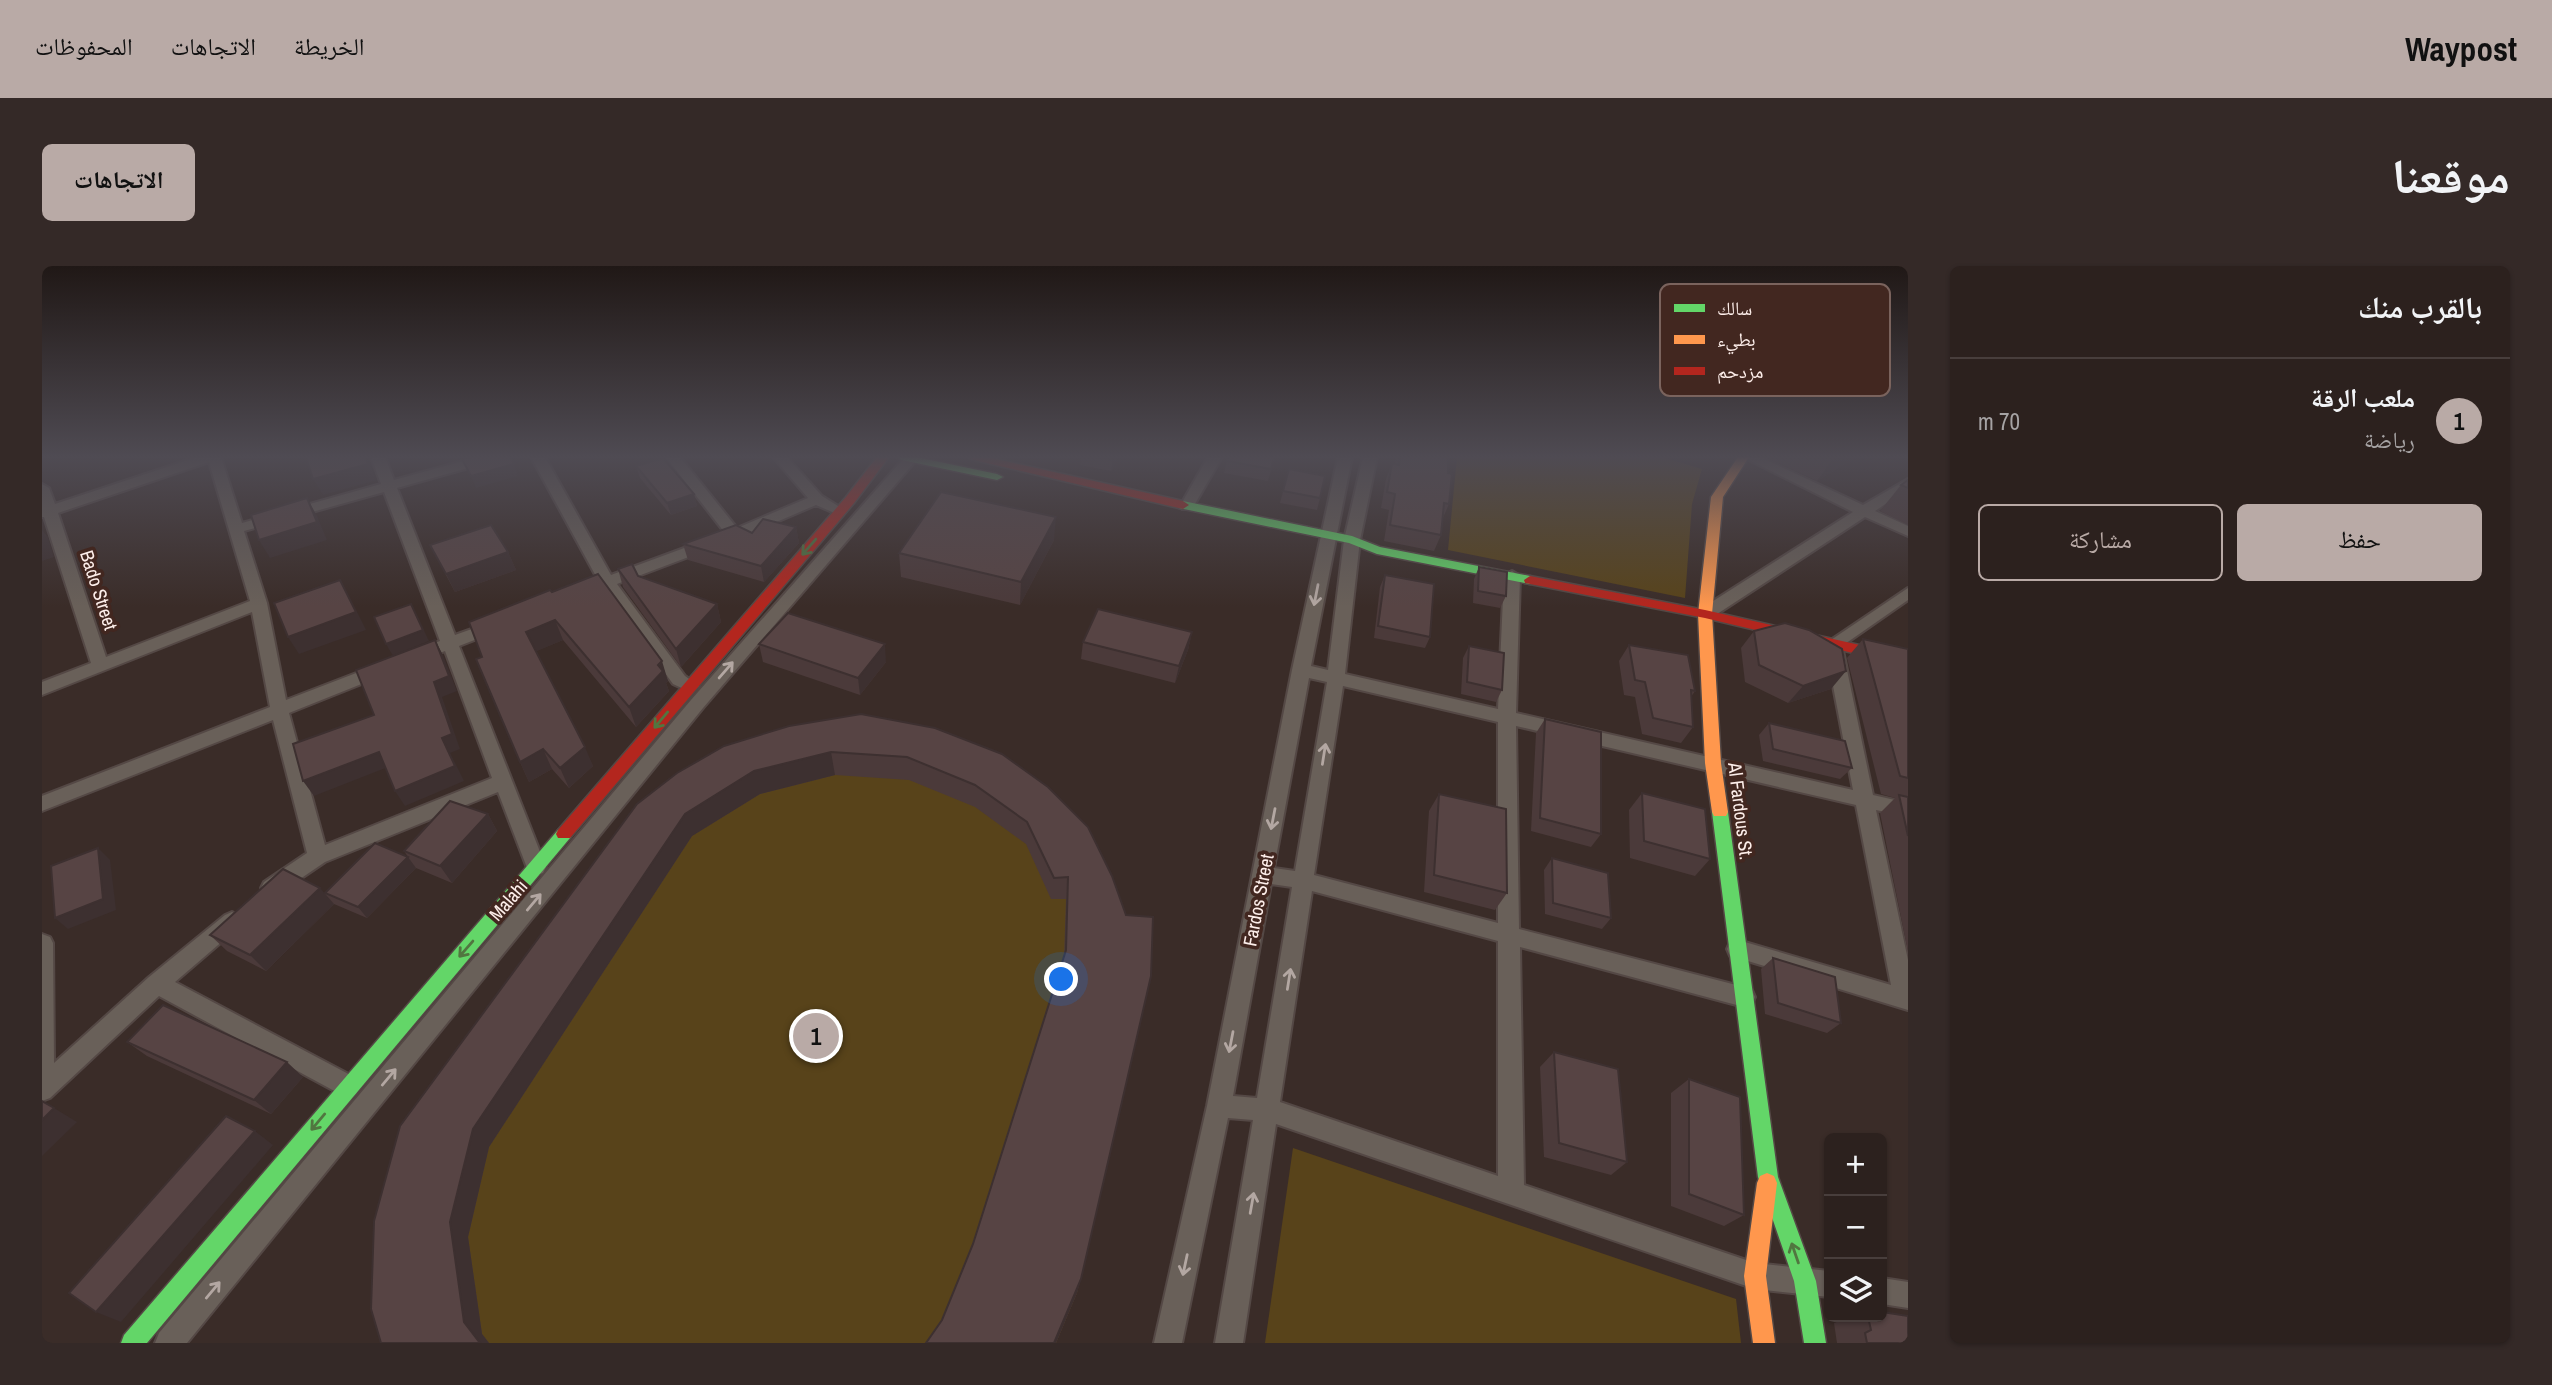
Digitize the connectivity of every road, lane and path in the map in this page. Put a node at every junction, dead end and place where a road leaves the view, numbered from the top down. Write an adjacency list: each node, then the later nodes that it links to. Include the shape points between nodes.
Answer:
1 (228, 507): 20 (street)
2 (313, 507): 20 (street)
3 (398, 507): 32 (street)
4 (566, 507): 26 (street)
5 (712, 507): 22 (street)
6 (798, 507): 22 (street)
7 (831, 507): 18 (street)
8 (843, 507): 18 (street, Malahi)
9 (865, 507): 69 (street, Malahi, one-way to 9)
10 (1158, 507): 23 (street)
11 (1192, 507): 23 (street)
12 (1334, 507): 23 (street, Fardos Street)
13 (1359, 507): 24 (street)
14 (1716, 507): 30 (street, Al Fardous St.)
15 (1854, 507): 19 (street)
16 (1871, 507): 19 (street)
17 (46, 512): 35 (street, Bado Street)
18 (839, 512): 38 (street, Malahi, one-way to 38)
19 (1864, 512): 21 (street); 30 (street)
20 (235, 529): 29 (street)
21 (1908, 532)
22 (734, 535): 26 (street)
23 (1326, 541): 24 (street); 36 (street, Fardos Street, one-way to 36)
24 (1351, 546): 25 (street); 37 (street)
25 (1512, 576): 30 (street); 41 (street)
26 (607, 581): 28 (street); 38 (street, via 679,680)
27 (1908, 593): 33 (street)
28 (568, 597)
29 (259, 603): 35 (street); 40 (street)
30 (1705, 614): 33 (street); 42 (street, Al Fardous St.)
31 (516, 617): 32 (street)
32 (451, 643): 40 (street); 43 (street)
33 (1833, 644): 34 (street); 44 (street)
34 (1908, 661)
35 (101, 666): 39 (street)
36 (1301, 670): 37 (street); 49 (street, Fardos Street, one-way to 49)
37 (1336, 678): 41 (street); 50 (street, one-way to 37)
38 (690, 686): 48 (street, Malahi, one-way to 48)
39 (42, 689)
40 (279, 709): 45 (street); 47 (street)
41 (1507, 716): 42 (street); 51 (street)
42 (1713, 763): 44 (street); 53 (street, Al Fardous St.)
43 (503, 782): 47 (street); 48 (street)
44 (1863, 799): 46 (street); 57 (street)
45 (42, 804)
46 (1908, 810)
47 (318, 856): 54 (street, via 281,879)
48 (536, 867): 58 (street, Malahi, one-way to 58)
49 (1263, 874): 50 (street); 60 (street, Fardos Street, one-way to 60)
50 (1304, 881): 51 (street); 61 (street, one-way to 50)
51 (1510, 935): 56 (street); 63 (street)
52 (42, 943): 55 (street)
53 (1738, 949): 56 (street, Al Fardous St.); 57 (street)
54 (157, 984): 58 (street); 59 (street)
55 (43, 997): 59 (street)
56 (1744, 997): 62 (street, Al Fardous St.)
57 (1906, 1000)
58 (348, 1086): 68 (street, Malahi, one-way to 68)
59 (42, 1090)
60 (1219, 1106): 61 (street); 70 (street, Fardos Street, one-way to 70)
61 (1268, 1110): 63 (street); 71 (street, one-way to 61)
62 (1768, 1177): 64 (street); 65 (street, one-way to 62)
63 (1511, 1193): 64 (street)
64 (1755, 1276): 65 (street); 72 (street)
65 (1817, 1282): 73 (street)
66 (1887, 1292): 67 (street)
67 (1908, 1295)
68 (132, 1343)
69 (169, 1343)
70 (1168, 1343)
71 (1229, 1343)
72 (1764, 1343)
73 (1815, 1343)

